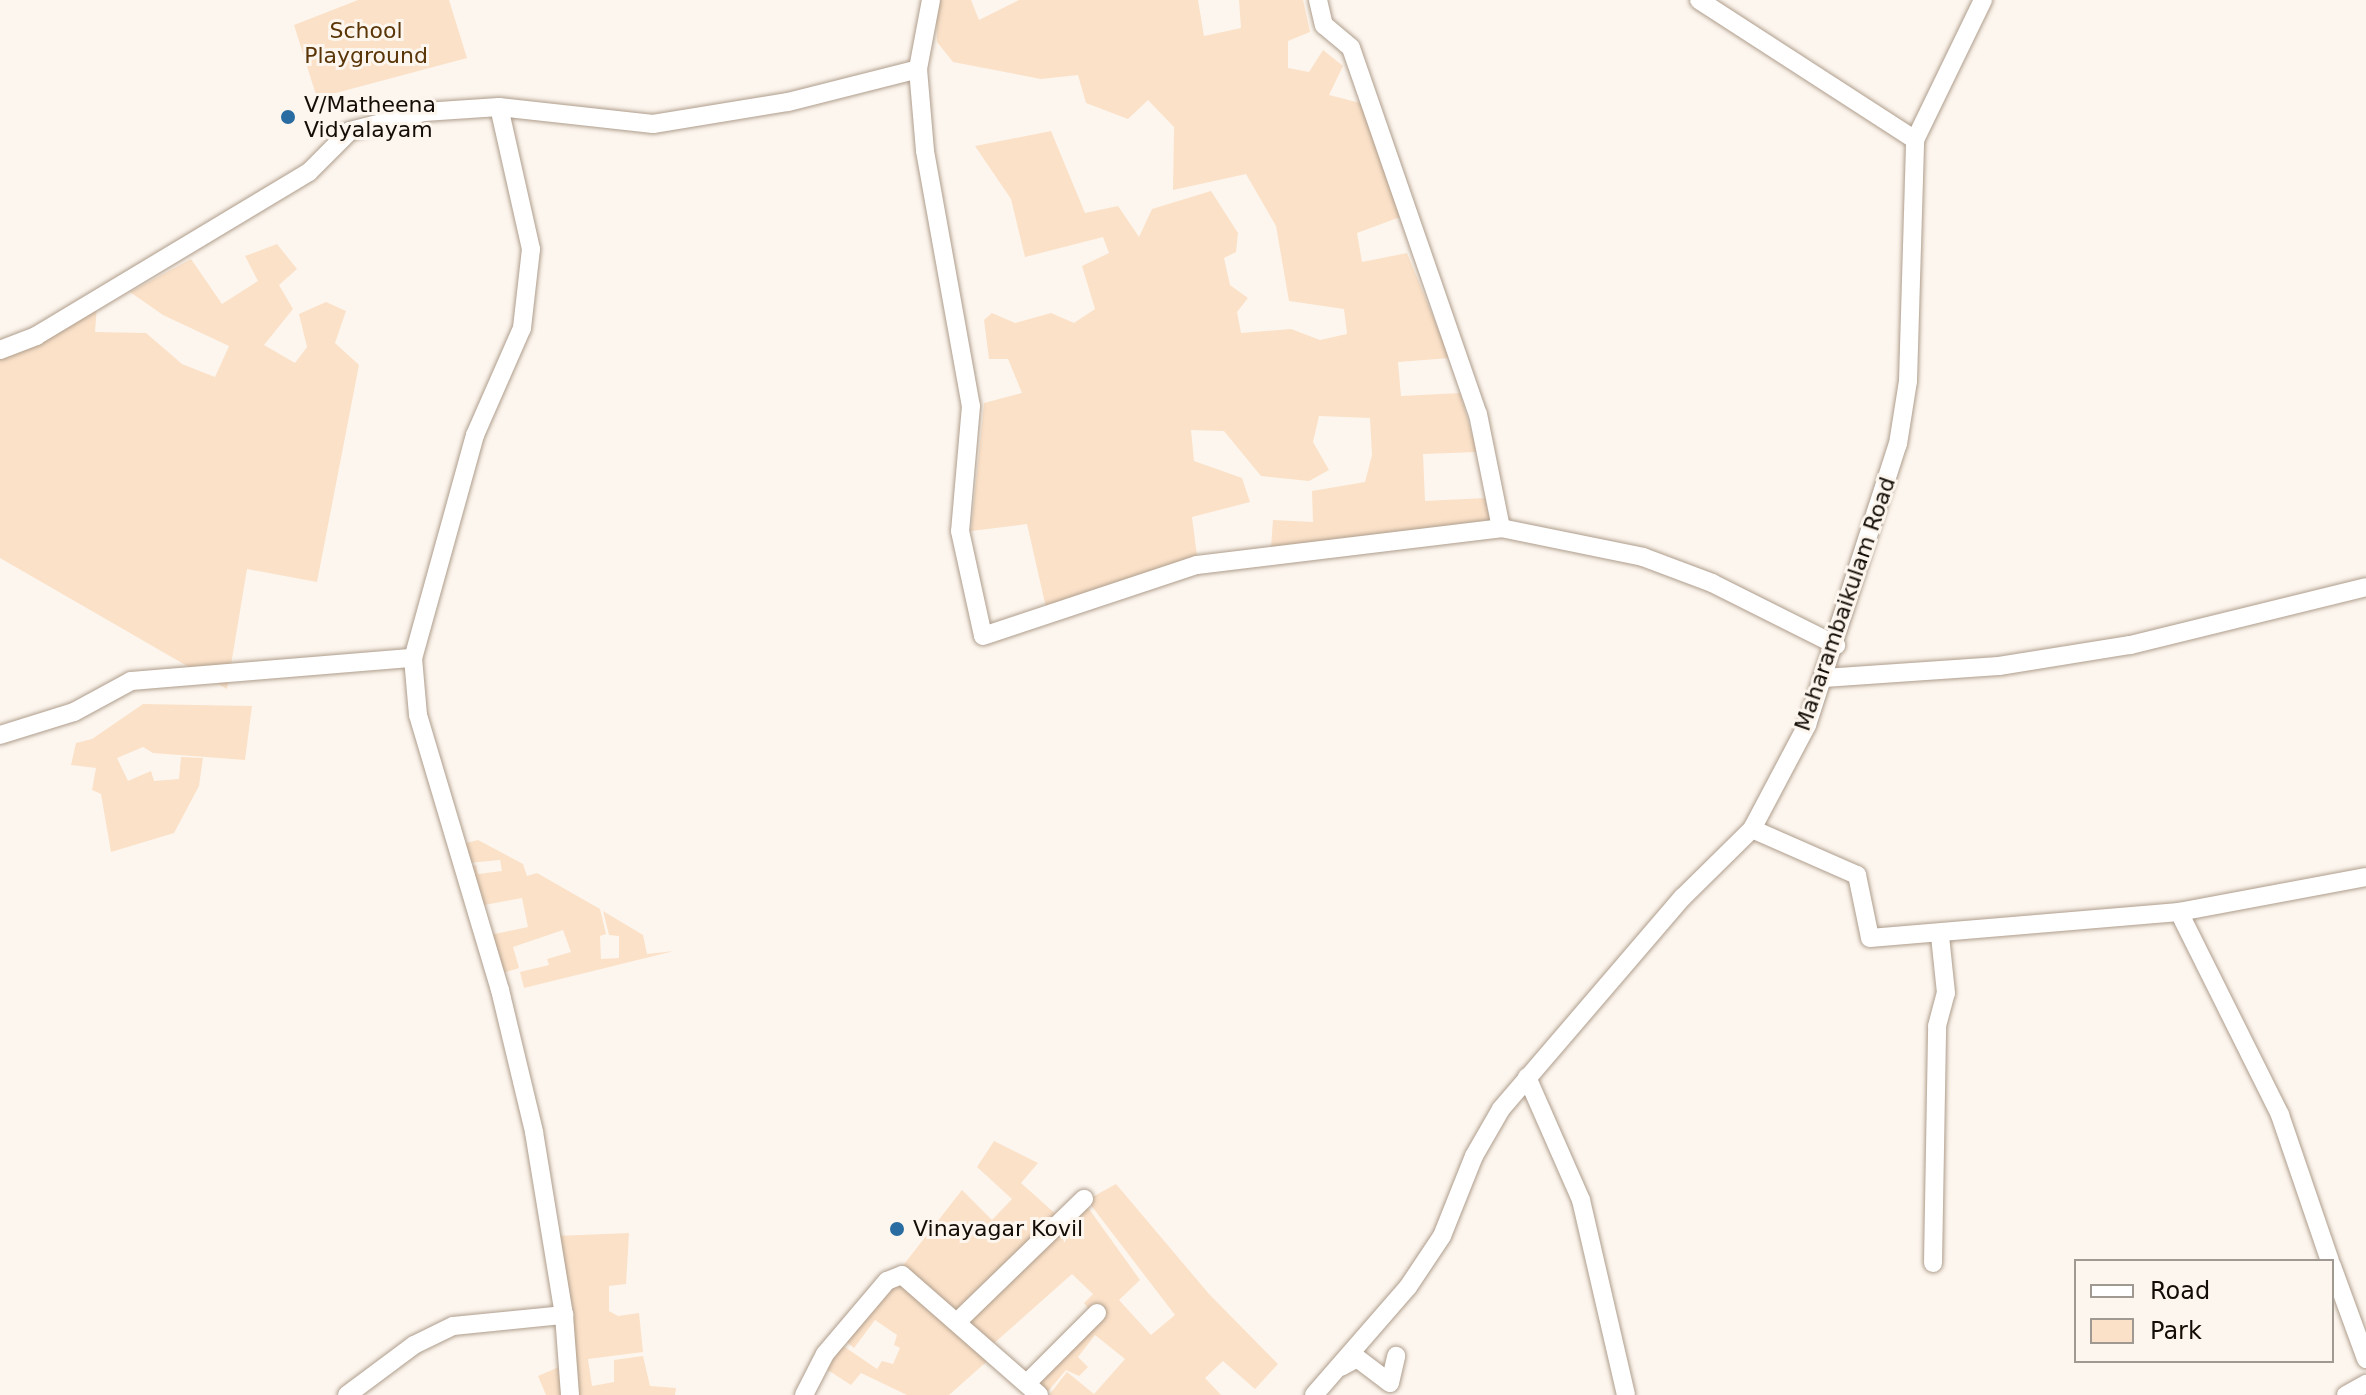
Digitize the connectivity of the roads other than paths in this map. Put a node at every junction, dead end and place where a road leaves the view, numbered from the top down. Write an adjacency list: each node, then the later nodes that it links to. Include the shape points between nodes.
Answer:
1 (931, 0): 5 (street)
2 (1318, 0): 9 (street, via 1324,25 1351,48 1478,414)
3 (1699, 0): 7 (street)
4 (1983, 0): 7 (street, Maharambaikulam Road)
5 (918, 69): 6 (street, via 788,102 653,124); 9 (street, via 925,151 971,406 960,531 983,636 1197,565)
6 (499, 107): 8 (street, via 424,112 350,131 309,172 36,336); 12 (street, via 531,249 522,328 475,435)
7 (1915, 140): 11 (street, Maharambaikulam Road, via 1908,381 1898,444)
8 (0, 350)
9 (1501, 528): 11 (street, via 1643,557 1712,583)
10 (2366, 587): 13 (street, via 2130,645 1999,666)
11 (1836, 645): 13 (street, Maharambaikulam Road)
12 (413, 658): 14 (street, via 131,681 74,712); 25 (street, via 418,715 500,990 534,1132)
13 (1824, 678): 15 (street, Maharambaikulam Road, via 1807,725)
14 (0, 735)
15 (1752, 829): 18 (street, via 1857,875 1870,938); 19 (street, Maharambaikulam Road, via 1683,897)
16 (2366, 877): 17 (street)
17 (2179, 912): 18 (street); 21 (street, via 2280,1115)
18 (1940, 936): 22 (street, via 1946,993 1937,1026)
19 (1527, 1077): 29 (street, Maharambaikulam Road, via 1474,1156 1442,1236 1408,1287); 36 (street, via 1581,1200)
20 (1084, 1199): 26 (street)
21 (2330, 1259)
22 (1933, 1263)
23 (2334, 1271): 28 (street)
24 (1097, 1313): 31 (street)
25 (564, 1315): 32 (street, via 453,1326 414,1345); 33 (street)
26 (957, 1322): 31 (street); 34 (street, via 902,1275 887,1281 825,1354)
27 (1396, 1356): 29 (street, via 1390,1383 1357,1358)
28 (2366, 1359)
29 (1335, 1370): 35 (street, Maharambaikulam Road)
30 (2366, 1384): 37 (street)
31 (1033, 1389)
32 (347, 1395)
33 (570, 1395)
34 (804, 1395)
35 (1314, 1395)
36 (1626, 1395)
37 (2346, 1395)

